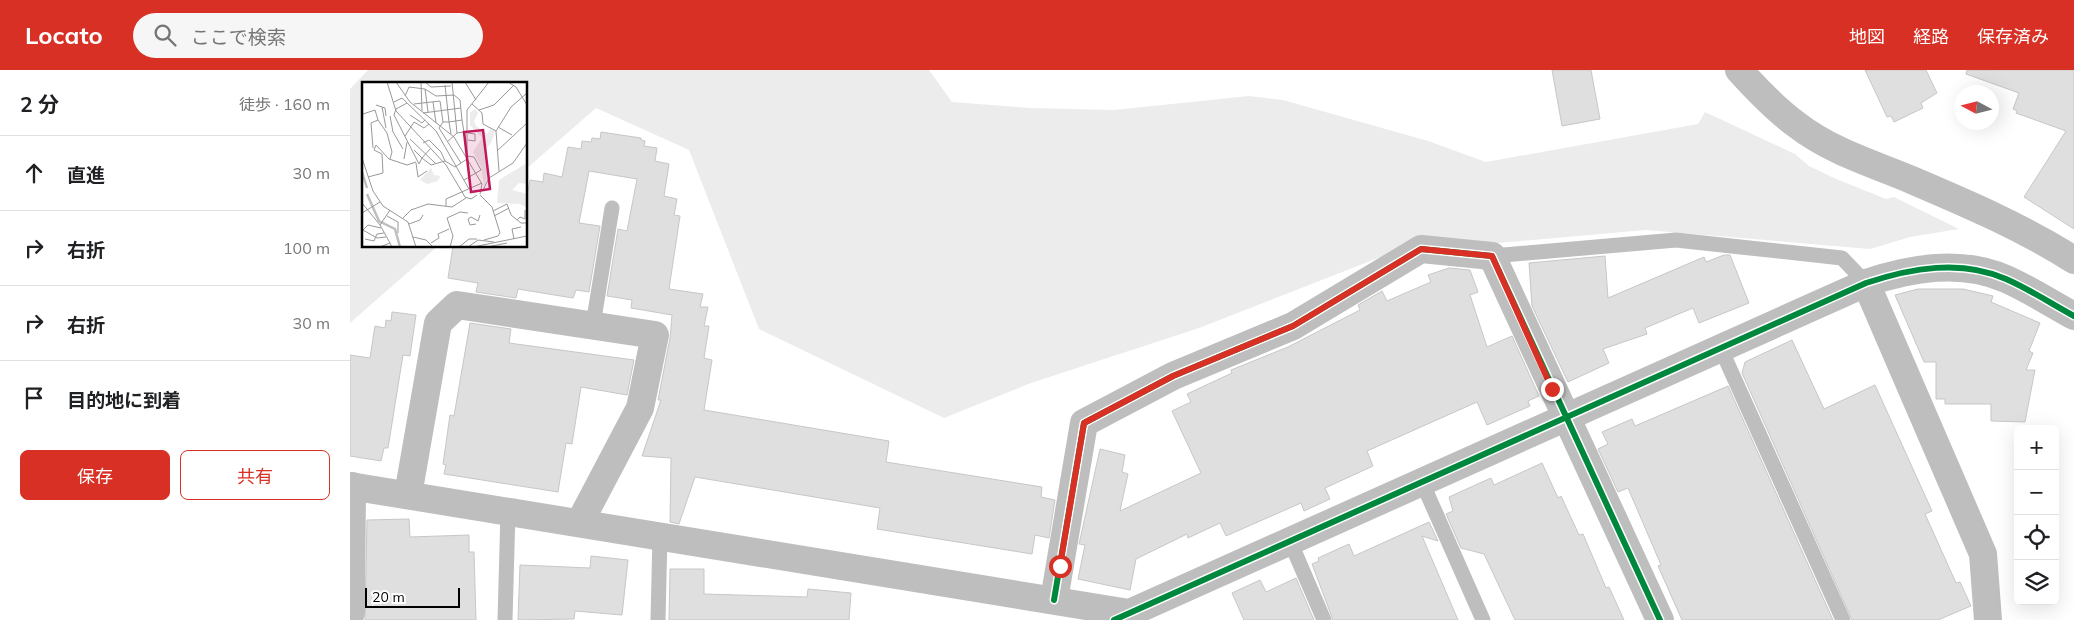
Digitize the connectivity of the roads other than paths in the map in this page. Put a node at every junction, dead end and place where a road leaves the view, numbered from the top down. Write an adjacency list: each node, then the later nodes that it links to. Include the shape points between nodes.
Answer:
1 (1740, 70): 4 (street, via 1766,99 1828,145 2044,241)
2 (612, 208): 7 (lane)
3 (1492, 256): 5 (lane, via 1676,240 1842,258); 9 (street); 17 (street, via 1421,249 1293,326 1173,376 1084,423)
4 (2074, 260)
5 (1866, 283): 6 (street, via 1927,267 1964,268 2005,278); 8 (street); 26 (street, via 1984,554)
6 (2074, 316)
7 (593, 326): 12 (street, via 457,305 438,323); 14 (street, via 655,335 640,408)
8 (1721, 349): 9 (street); 25 (lane)
9 (1566, 418): 10 (street); 24 (street)
10 (1422, 482): 16 (street); 23 (lane)
11 (351, 486): 12 (street); 18 (street)
12 (408, 495): 13 (street)
13 (508, 510): 14 (street); 20 (lane)
14 (580, 522): 15 (street)
15 (660, 535): 17 (street); 21 (lane)
16 (1290, 541): 19 (street); 22 (lane)
17 (1054, 600): 19 (street)
18 (351, 615)
19 (1133, 615)
20 (506, 620)
21 (658, 620)
22 (1324, 620)
23 (1484, 620)
24 (1660, 620)
25 (1843, 620)
26 (1988, 620)

